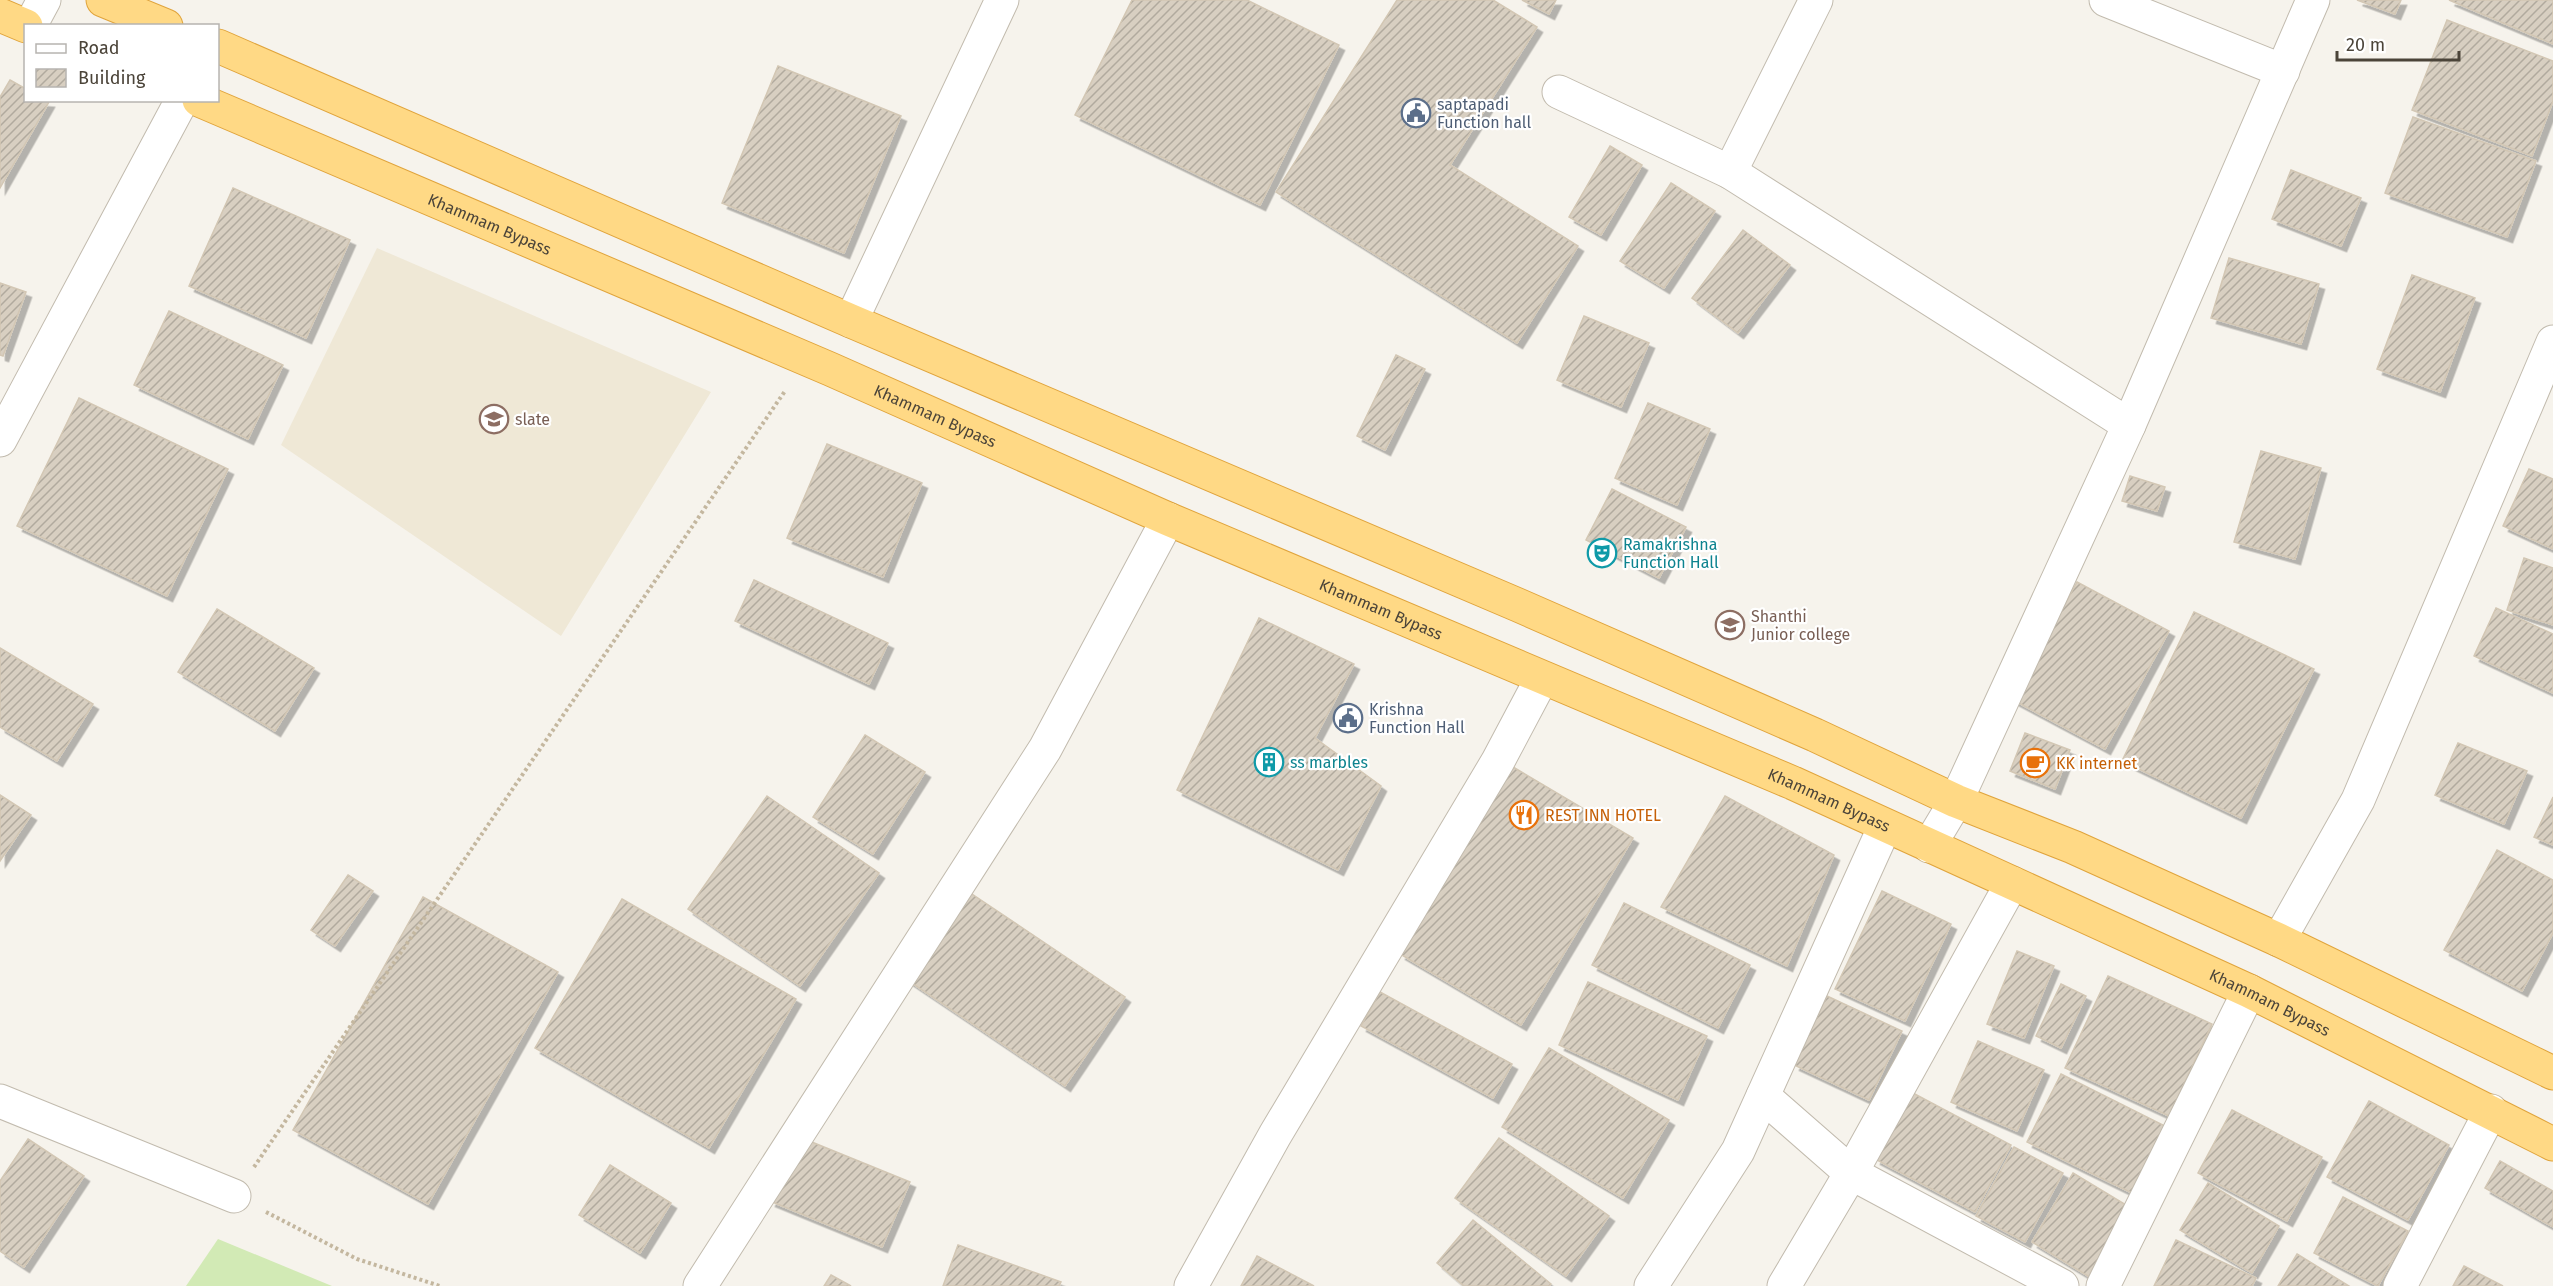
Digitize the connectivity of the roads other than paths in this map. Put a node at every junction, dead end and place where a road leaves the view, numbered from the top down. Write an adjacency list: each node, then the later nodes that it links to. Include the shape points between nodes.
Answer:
1 (44, 0): 8 (street)
2 (103, 0): 9 (highway)
3 (1002, 0): 17 (street)
4 (1816, 0): 16 (street)
5 (2106, 0): 12 (street)
6 (2313, 0): 12 (street)
7 (0, 15): 10 (highway)
8 (31, 24)
9 (161, 24)
10 (24, 25)
11 (219, 46): 17 (highway)
12 (2283, 71): 19 (street)
13 (1559, 92): 16 (street)
14 (181, 102): 20 (street)
15 (204, 102): 21 (highway, Khammam Bypass, via 830,369)
16 (1730, 172): 19 (street)
17 (851, 321): 23 (highway, via 1518,605)
18 (2553, 342): 27 (street, via 2358,800)
19 (2129, 425): 23 (street)
20 (0, 440)
21 (1168, 519): 22 (highway, Khammam Bypass); 36 (street, via 1046,749)
22 (1542, 678): 24 (highway, Khammam Bypass, via 1793,783); 37 (street, via 1498,761 1275,1135)
23 (1956, 801): 25 (street); 27 (highway, via 2073,847)
24 (1885, 826): 25 (highway, Khammam Bypass); 30 (street)
25 (1929, 846): 26 (highway, Khammam Bypass)
26 (2012, 883): 28 (highway, Khammam Bypass); 34 (street)
27 (2279, 940): 29 (highway)
28 (2249, 990): 32 (highway, Khammam Bypass); 41 (street)
29 (2553, 1073)
30 (1762, 1096): 34 (street); 38 (street, via 1738,1151)
31 (0, 1101): 35 (street)
32 (2491, 1111): 33 (highway, Khammam Bypass); 42 (street)
33 (2553, 1144)
34 (1851, 1173): 39 (street); 40 (street)
35 (234, 1196)
36 (700, 1286)
37 (1191, 1286)
38 (1651, 1286)
39 (1784, 1286)
40 (2062, 1286)
41 (2103, 1286)
42 (2400, 1286)

